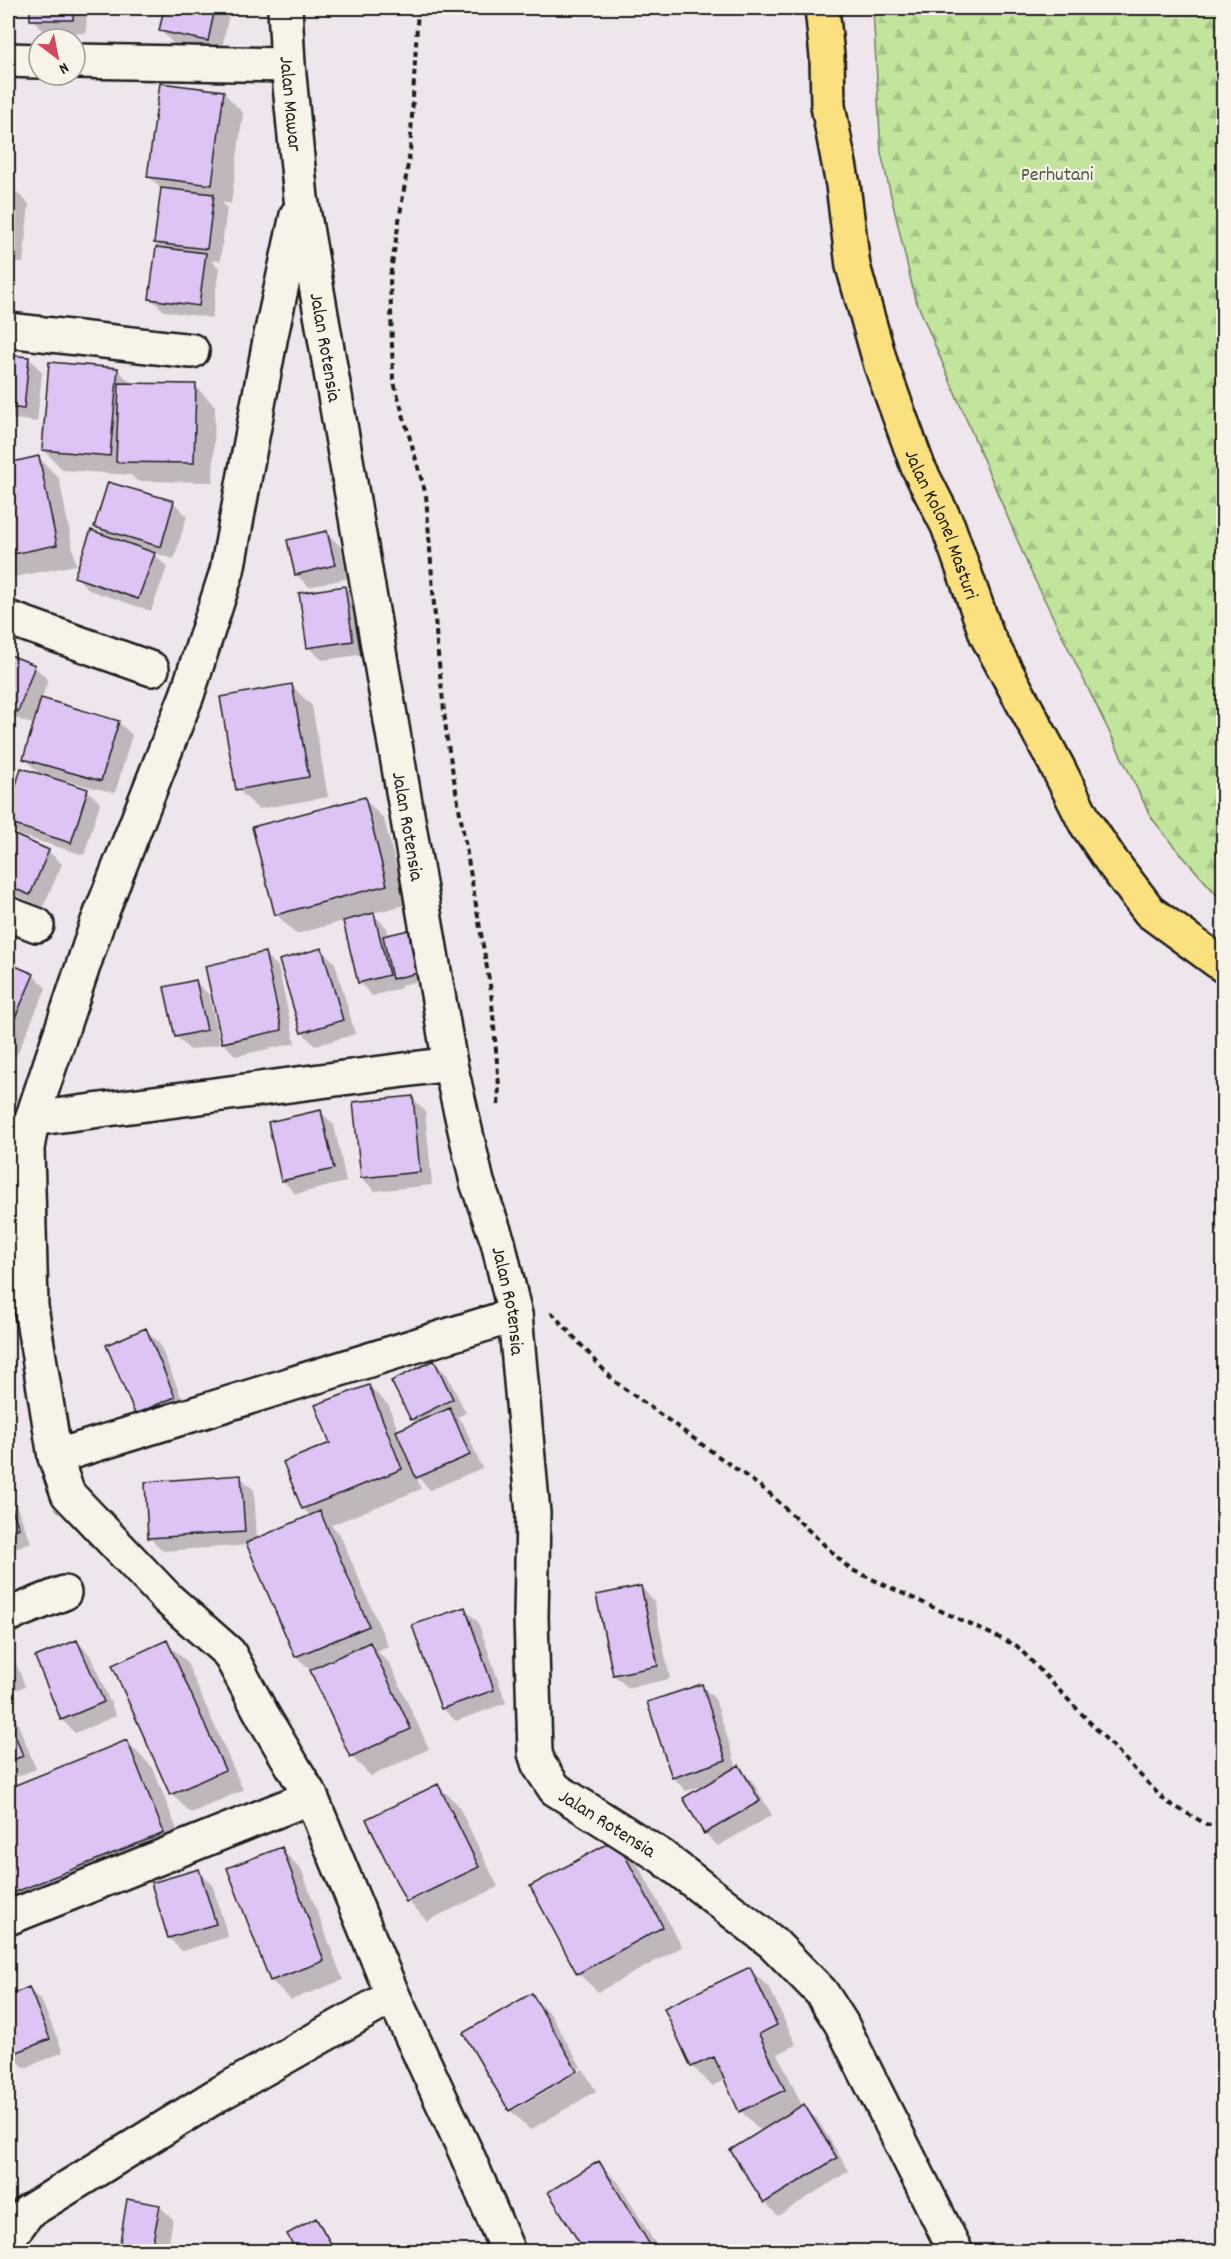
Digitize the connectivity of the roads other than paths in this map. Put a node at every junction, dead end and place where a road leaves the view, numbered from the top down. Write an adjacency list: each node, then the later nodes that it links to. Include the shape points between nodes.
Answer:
1 (285, 8): 6 (street, Jalan Mawar)
2 (822, 8): 12 (main road, Jalan Kolonel Masturi, via 828,106 853,266 880,365 918,467 948,526 987,636 1085,822 1112,862 1150,912)
3 (8, 60): 4 (street)
4 (27, 61)
5 (87, 62): 6 (street)
6 (288, 65): 7 (street, Jalan Mawar)
7 (301, 198): 13 (street, Jalan Rotensia); 14 (street, via 227,571 187,695 97,924)
8 (8, 330): 9 (street)
9 (192, 351)
10 (8, 618): 11 (street)
11 (152, 669)
12 (1224, 966)
13 (450, 1064): 14 (street); 15 (street, Jalan Rotensia)
14 (32, 1119): 16 (street, via 27,1149 31,1307)
15 (514, 1315): 16 (street); 24 (street, Jalan Rotensia, via 532,1495 531,1640 535,1753 539,1765 555,1789 660,1856 773,1943 821,1992 841,2023)
16 (55, 1456): 19 (street, via 68,1494 168,1599 229,1653)
17 (64, 1593): 18 (street)
18 (8, 1615)
19 (311, 1797): 20 (street); 21 (street)
20 (8, 1918)
21 (393, 1996): 22 (street, via 219,2094 28,2212); 23 (street)
22 (8, 2239)
23 (508, 2252)
24 (956, 2252)

